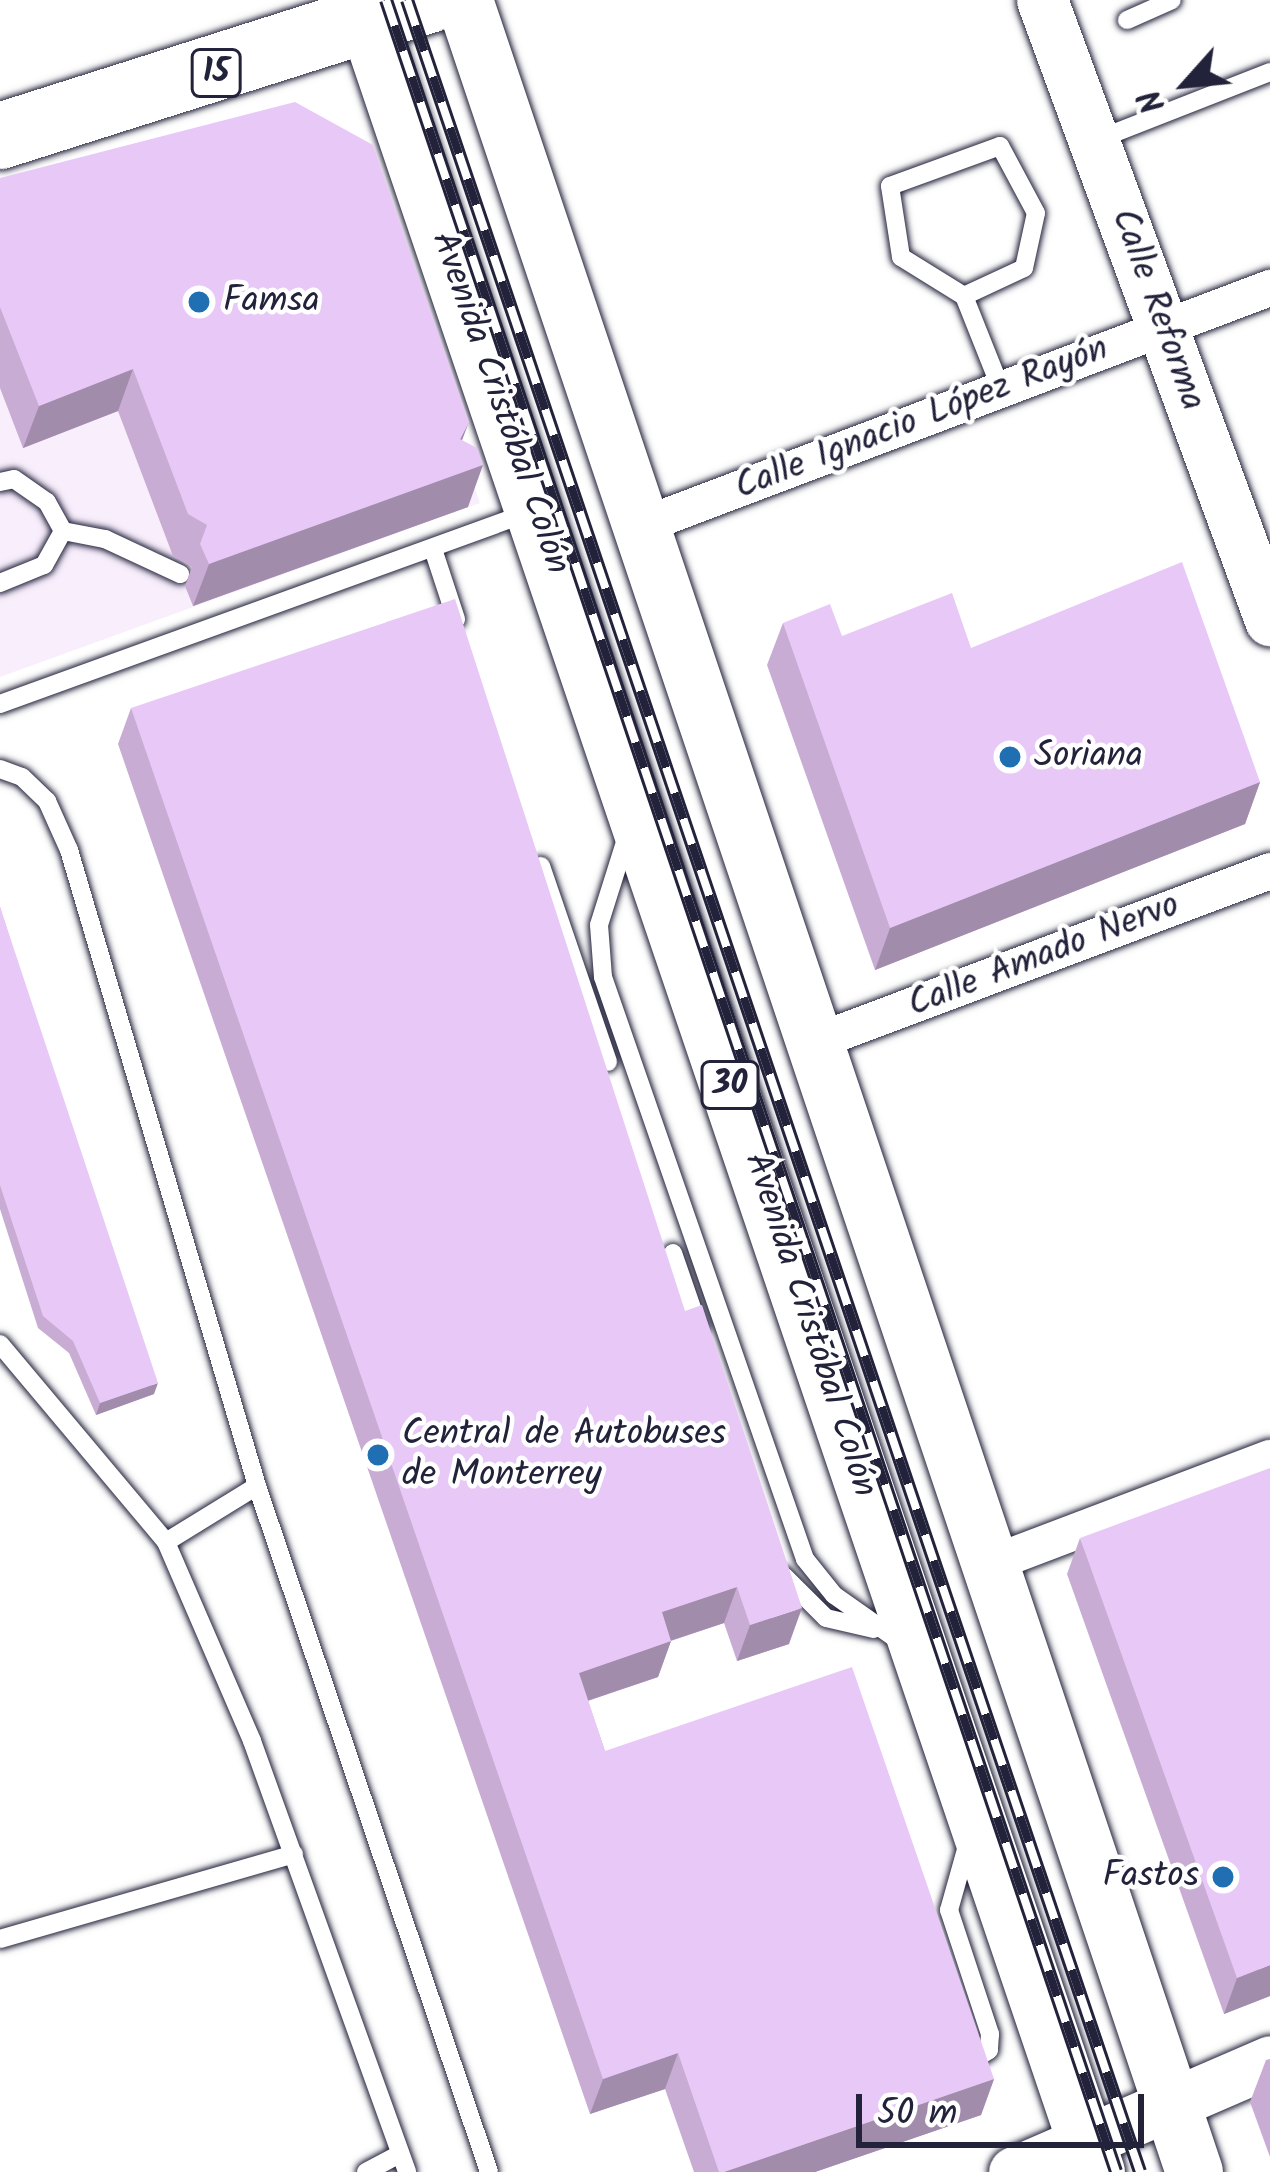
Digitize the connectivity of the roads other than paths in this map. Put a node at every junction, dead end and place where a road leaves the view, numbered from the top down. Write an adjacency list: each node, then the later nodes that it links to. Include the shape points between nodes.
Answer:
1 (429, 0): 5 (highway, 15)
2 (464, 0): 16 (main road)
3 (1042, 0): 9 (street, Calle Reforma)
4 (1172, 0): 6 (lane)
5 (364, 11): 8 (highway, 15); 15 (main road, Avenida Cristóbal Colón / 30, via 508,458)
6 (1127, 20)
7 (1270, 72): 9 (lane)
8 (0, 136)
9 (1094, 140): 12 (street, Calle Reforma)
10 (1270, 288): 12 (street, Calle Ignacio López Rayón)
11 (964, 296): 11 (lane, via 1024,268 1036,213 1000,146 890,186 901,257); 13 (lane)
12 (1164, 327): 13 (street, Calle Ignacio López Rayón); 21 (street, Calle Reforma)
13 (1001, 388): 16 (street, Calle Ignacio López Rayón)
14 (0, 482): 17 (lane, via 14,479 47,502)
15 (537, 509): 18 (lane); 25 (main road, Avenida Cristóbal Colón / 30)
16 (641, 526): 28 (main road)
17 (63, 531): 19 (lane, via 105,538); 20 (lane, via 44,565)
18 (433, 549): 22 (lane); 23 (lane)
19 (180, 574)
20 (0, 584)
21 (1270, 620)
22 (463, 639)
23 (0, 704)
24 (0, 770): 34 (lane, via 22,777 47,801 69,850)
25 (636, 809): 38 (main road, Avenida Cristóbal Colón / 30); 38 (lane, via 599,925 603,977 805,1558 834,1595)
26 (532, 839): 29 (lane)
27 (1270, 871): 28 (street, Calle Amado Nervo)
28 (818, 1041): 37 (main road)
29 (608, 1062)
30 (673, 1253): 31 (lane)
31 (703, 1341)
32 (0, 1344): 35 (lane)
33 (1270, 1458): 37 (street)
34 (257, 1486): 35 (lane); 48 (lane)
35 (166, 1542): 40 (lane)
36 (779, 1561): 38 (lane, via 786,1583 826,1618)
37 (993, 1563): 44 (main road)
38 (900, 1642): 39 (main road, Avenida Cristóbal Colón / 30)
39 (975, 1824): 42 (lane, via 952,1878 949,1910 990,2034 989,2050); 45 (main road, Avenida Cristóbal Colón / 30)
40 (294, 1854): 41 (lane); 46 (lane)
41 (0, 1940)
42 (973, 2060)
43 (1270, 2061): 44 (street)
44 (1168, 2099): 45 (street); 50 (main road)
45 (1090, 2154): 49 (street)
46 (404, 2163): 47 (lane)
47 (366, 2172)
48 (489, 2172)
49 (1014, 2172)
50 (1194, 2172)

